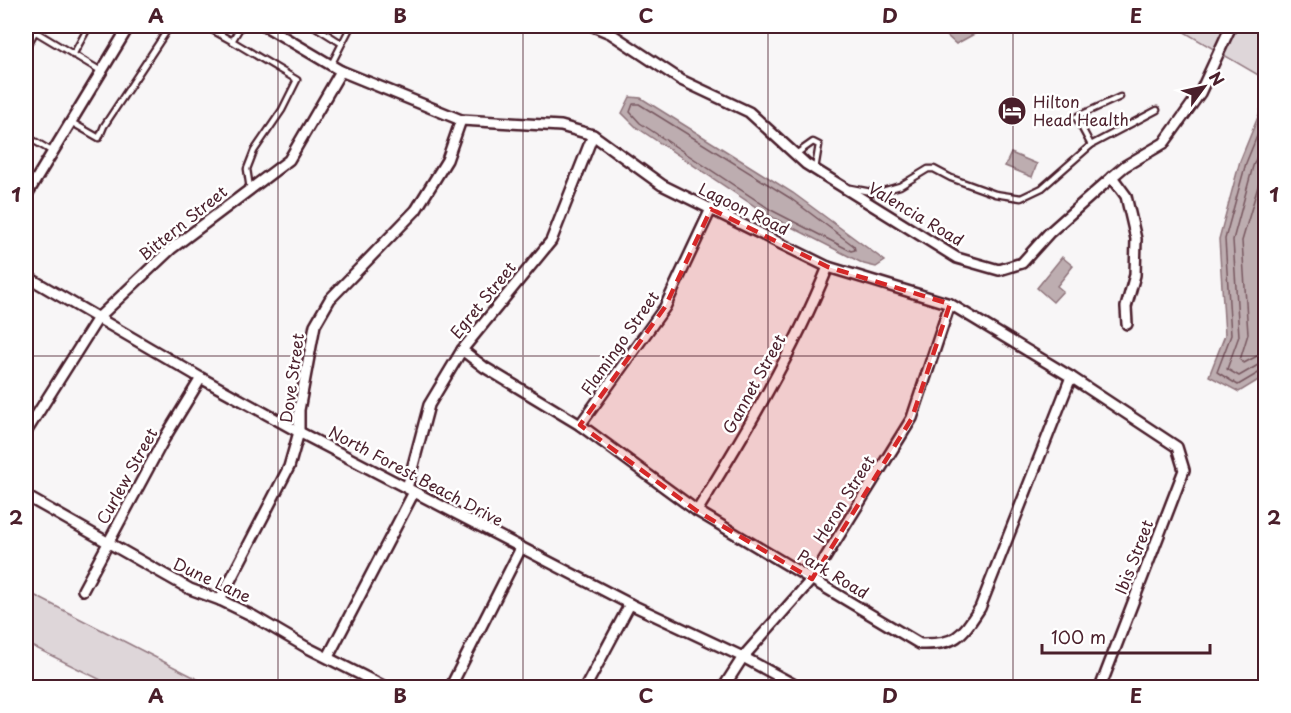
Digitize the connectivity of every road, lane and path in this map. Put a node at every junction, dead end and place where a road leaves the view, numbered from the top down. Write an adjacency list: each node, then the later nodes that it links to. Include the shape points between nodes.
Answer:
1 (26, 26): 12 (lane)
2 (89, 26): 16 (lane)
3 (129, 26): 18 (street)
4 (170, 26): 23 (lane, via 99,138)
5 (205, 26): 13 (lane)
6 (241, 26): 13 (lane)
7 (265, 26): 17 (street, Lagoon Road)
8 (314, 26): 14 (lane)
9 (351, 26): 14 (lane)
10 (593, 26): 28 (street, Valencia Road, via 681,80 749,112)
11 (1231, 26): 30 (street, Valencia Road, via 1200,93 1164,142)
12 (35, 32): 15 (lane); 16 (lane)
13 (232, 41): 32 (lane, via 297,80 254,151 247,169)
14 (341, 43): 17 (lane)
15 (26, 48)
16 (73, 55): 18 (lane)
17 (331, 65): 19 (street, Lagoon Road)
18 (101, 71): 23 (street)
19 (341, 71): 22 (street, Lagoon Road); 32 (street, Bittern Street, via 289,160)
20 (1120, 97): 26 (lane, via 1076,117)
21 (1157, 110): 26 (lane)
22 (461, 120): 24 (street, Lagoon Road, via 561,126); 45 (street, Dove Street, via 447,160 416,210 330,299 315,325 299,410)
23 (70, 122): 27 (street)
24 (593, 135): 34 (street, Lagoon Road, via 662,185); 40 (street, Egret Street, via 551,241)
25 (26, 136): 27 (lane)
26 (1091, 145): 31 (lane, via 1042,188 1021,198 995,194 934,169 876,193)
27 (53, 152): 33 (street)
28 (796, 154): 29 (street, Valencia Road); 29 (lane, via 813,142 819,145)
29 (815, 169): 31 (street, Valencia Road)
30 (1112, 177): 31 (street, Valencia Road, via 1049,233 1022,263 999,270 957,258); 39 (street, via 1126,196 1136,239 1135,275 1125,307)
31 (843, 187)
32 (250, 189): 38 (street, Bittern Street, via 171,249)
33 (26, 196)
34 (711, 209): 35 (street, Lagoon Road); 43 (street, Flamingo Street, via 665,307)
35 (828, 267): 37 (street, Lagoon Road); 49 (street, Gannet Street, via 772,386)
36 (26, 276): 38 (street, North Forest Beach Drive)
37 (950, 304): 41 (street, Lagoon Road); 52 (street, Heron Street, via 912,418)
38 (98, 318): 42 (street, North Forest Beach Drive); 44 (street, Bittern Street)
39 (1128, 324)
40 (462, 350): 43 (street, Park Road); 47 (street, Egret Street, via 429,405)
41 (1071, 377): 46 (street, Lagoon Road, via 1177,447); 52 (street, Park Road, via 980,608 963,634 942,644 920,644)
42 (201, 378): 45 (street, North Forest Beach Drive); 50 (street, Curlew Street)
43 (580, 425): 49 (street, Park Road)
44 (26, 432)
45 (299, 432): 47 (street, North Forest Beach Drive); 54 (street, Dove Street, via 288,467)
46 (1184, 470): 63 (street, Ibis Street)
47 (410, 490): 51 (street, North Forest Beach Drive); 56 (street, Egret Street)
48 (26, 496): 50 (street, Dune Lane)
49 (697, 511): 52 (street, Park Road)
50 (108, 542): 53 (street, Curlew Street); 54 (street, Dune Lane, via 190,589)
51 (521, 548): 55 (street, North Forest Beach Drive); 59 (street)
52 (812, 579): 57 (street, Heron Street)
53 (83, 590)
54 (220, 600): 56 (street, Dune Lane)
55 (630, 604): 57 (street, North Forest Beach Drive); 60 (street)
56 (328, 657): 58 (street, Dune Lane)
57 (743, 657): 61 (street, Heron Street); 62 (street, North Forest Beach Drive)
58 (387, 687)
59 (450, 687)
60 (585, 687)
61 (723, 687)
62 (800, 687)
63 (1100, 687)

